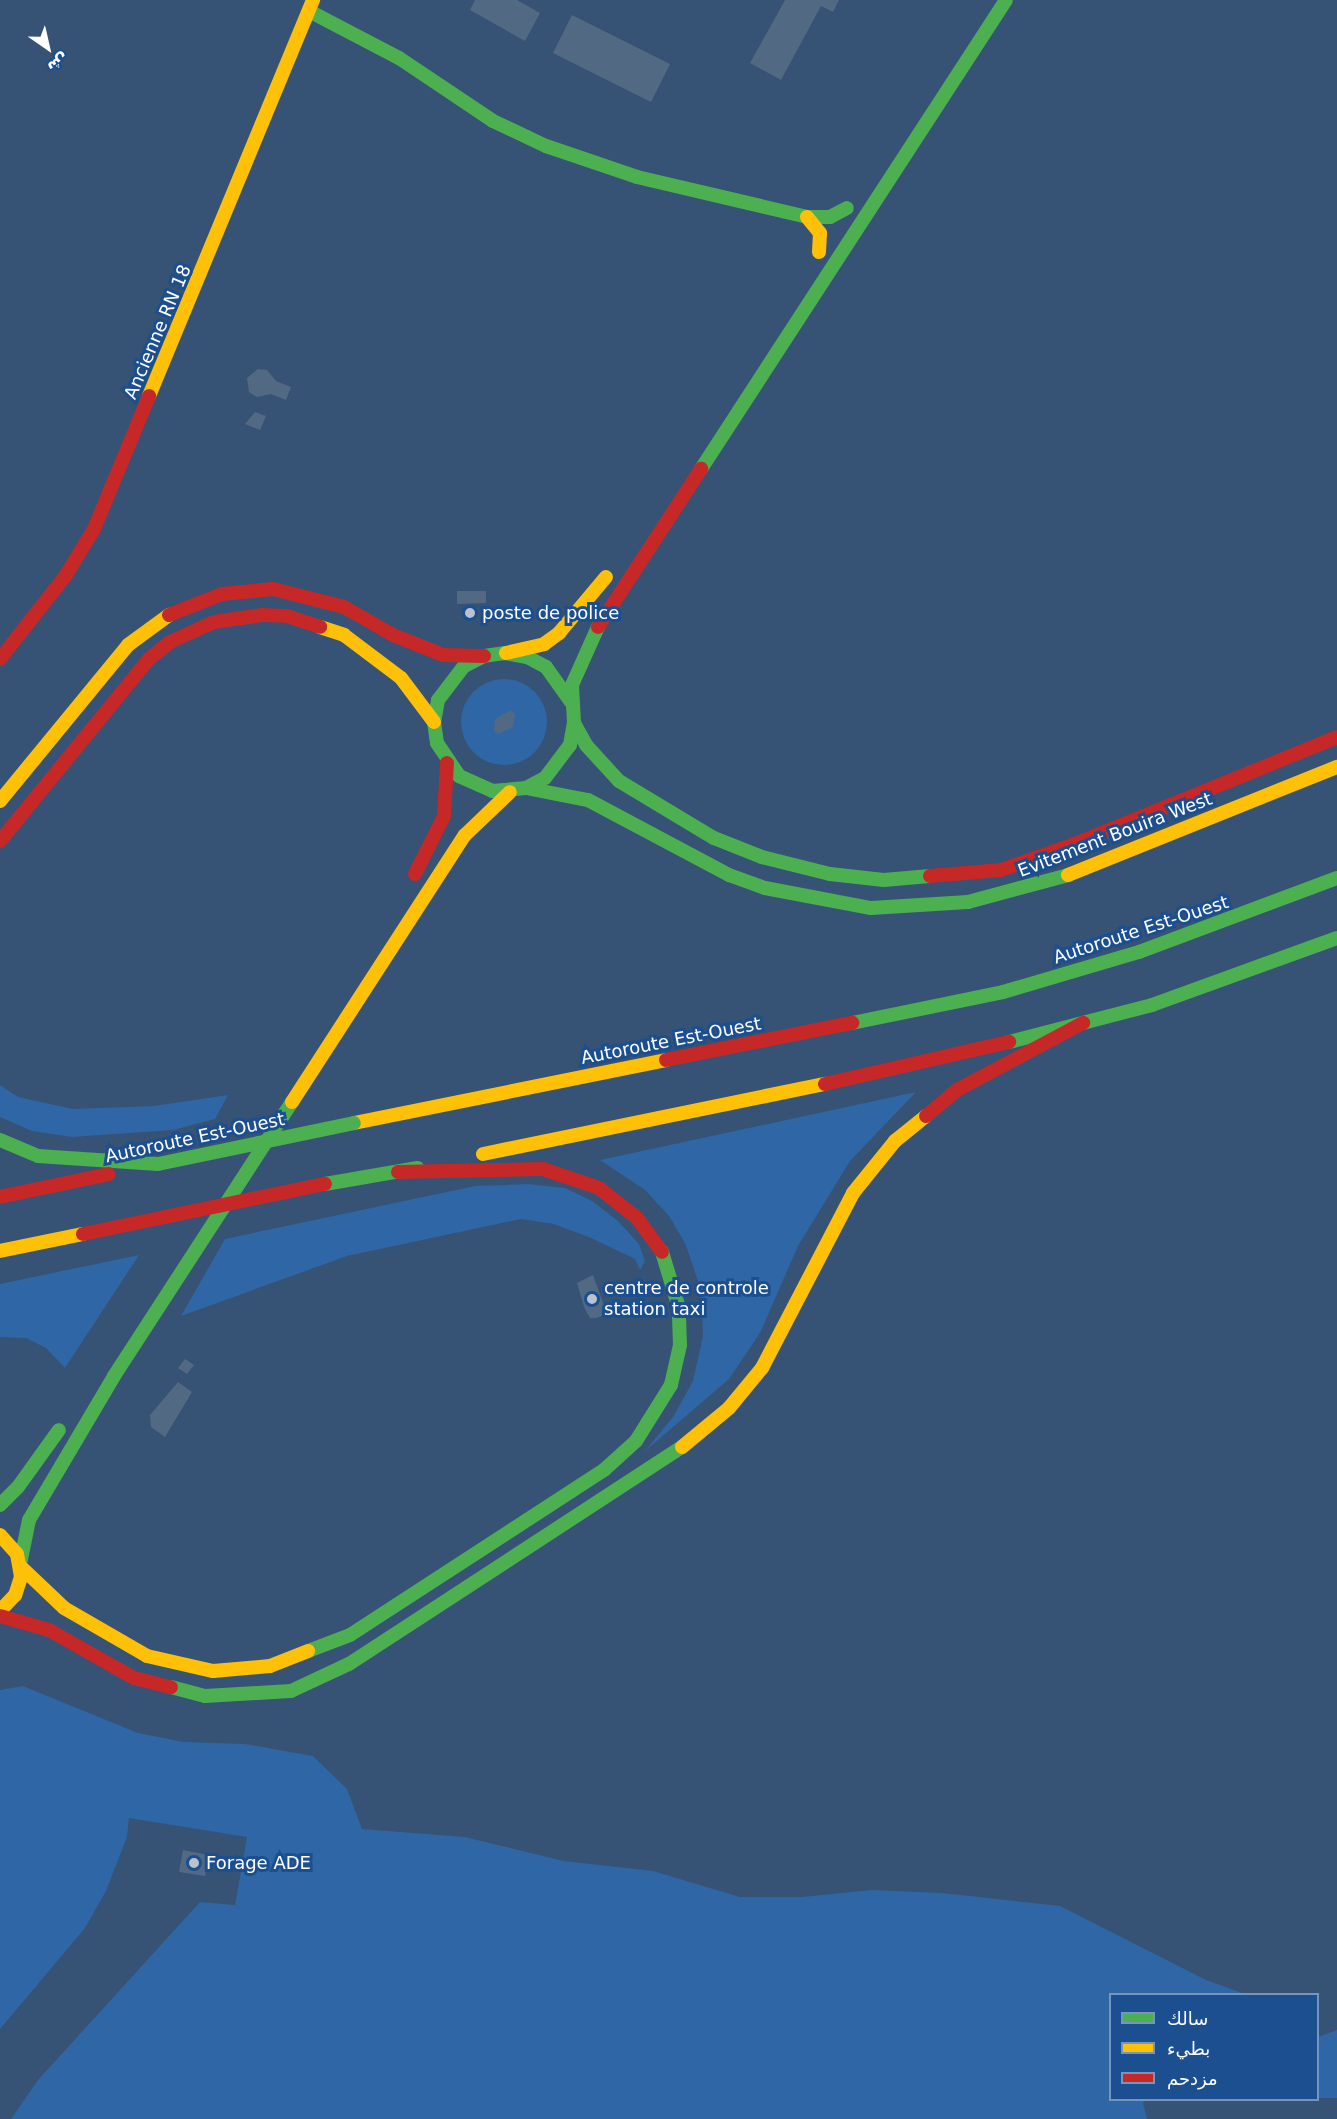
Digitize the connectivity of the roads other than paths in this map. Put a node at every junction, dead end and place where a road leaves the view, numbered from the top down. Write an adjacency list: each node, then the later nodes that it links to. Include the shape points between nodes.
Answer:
1 (1006, 0): 8 (main road, via 611,606 577,668)
2 (311, 5): 3 (main road, via 493,121 546,146 637,177); 7 (main road, Ancienne RN 18, via 94,529 66,575)
3 (807, 218): 3 (main road, via 824,219 850,204 816,257 820,233)
4 (614, 567): 5 (main road, via 586,606 559,633 544,644)
5 (505, 653): 6 (main road); 8 (main road, via 527,657 546,667 561,682)
6 (484, 656): 9 (main road, via 464,666 448,681 438,700); 16 (main road, via 443,655 393,635 344,608 273,590 222,594 182,608 153,624 128,645)
7 (0, 659)
8 (571, 702): 10 (main road)
9 (434, 722): 12 (main road, via 437,743); 17 (main road, via 401,678 363,646 334,630 287,616 262,615 214,622 170,642 149,659)
10 (574, 723): 11 (main road, Evitement Bouira West, via 586,746 619,781 714,838 762,857 830,874 884,880 1001,870 1075,844); 14 (main road, via 570,745 560,763 545,778)
11 (1337, 737)
12 (447, 763): 15 (main road, via 474,786); 19 (main road, via 444,816 428,854)
13 (1337, 767): 14 (main road, Evitement Bouira West, via 1066,876 1005,895 968,902 872,908 765,888 729,875 588,800)
14 (526, 788): 15 (main road)
15 (510, 792): 34 (main road, via 465,835 114,1376 29,1520)
16 (0, 801)
17 (0, 841)
18 (1337, 878): 24 (main road, Autoroute Est-Ouest, bridge, via 1139,952 1003,992)
19 (404, 892)
20 (1337, 938): 21 (main road, via 1152,1005)
21 (1083, 1023): 26 (main road, via 934,1062); 36 (main road, via 957,1090 895,1141 854,1193 762,1368 729,1408 698,1437 349,1664 291,1691 205,1696 134,1678 49,1630)
22 (253, 1130): 25 (main road)
23 (0, 1140): 24 (main road, via 50,1158)
24 (158, 1164): 28 (main road, Autoroute Est-Ouest)
25 (228, 1168)
26 (398, 1172): 30 (main road, bridge); 34 (main road, via 543,1169 599,1188 637,1218 660,1247 672,1275 679,1308 680,1345 671,1385 636,1441 604,1470 350,1635 270,1666 213,1671 147,1656 64,1608)
27 (215, 1187): 29 (main road)
28 (0, 1197)
29 (190, 1225)
30 (0, 1251)
31 (66, 1419): 32 (main road, via 23,1481)
32 (0, 1505)
33 (0, 1535): 34 (main road, via 11,1545)
34 (21, 1565): 35 (main road, via 15,1595)
35 (0, 1611)
36 (0, 1616)

